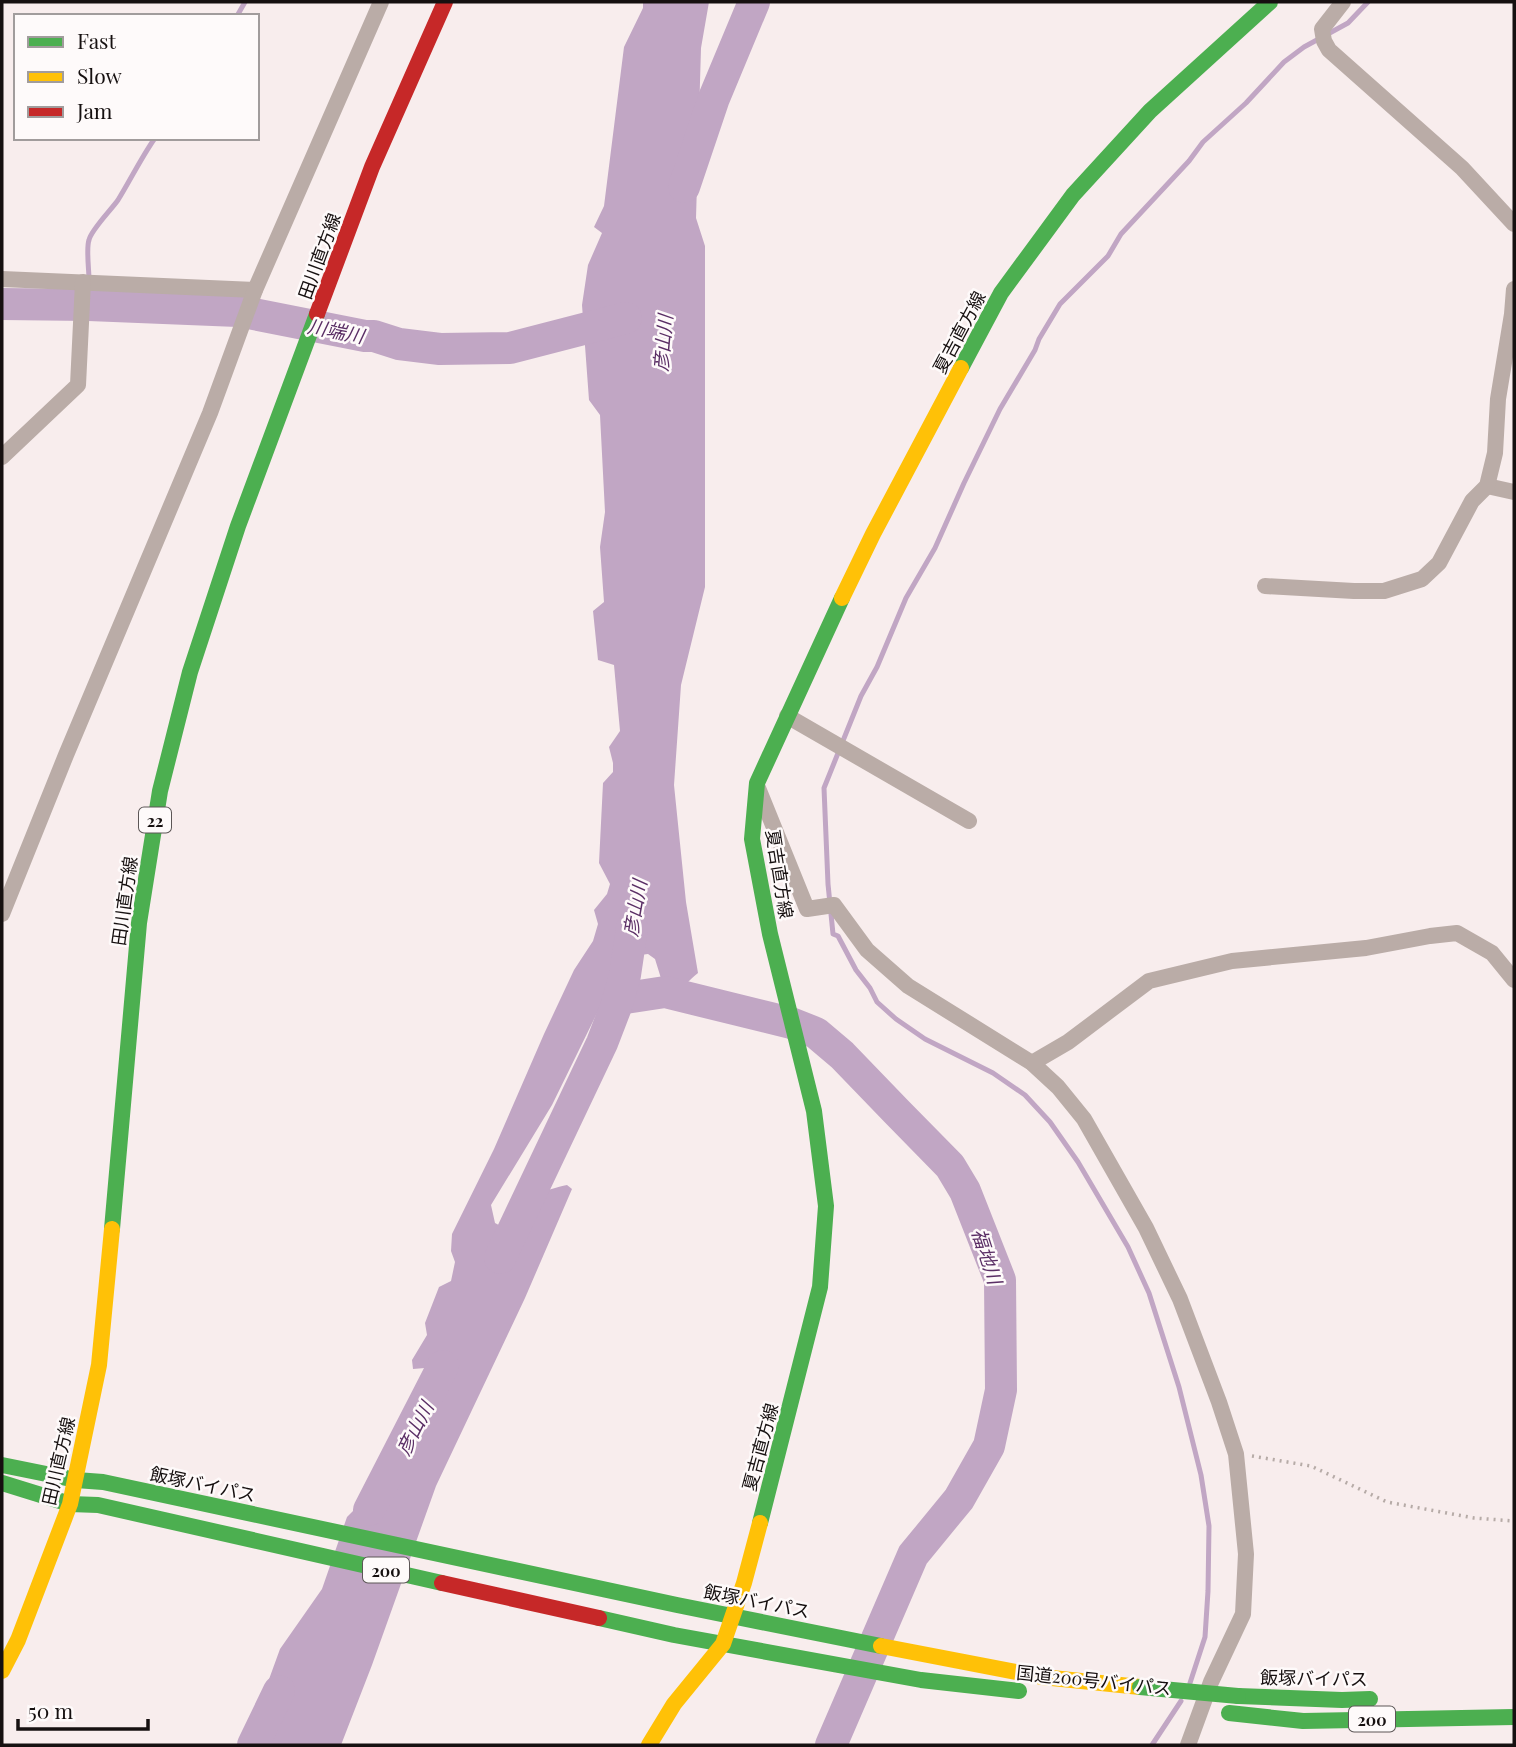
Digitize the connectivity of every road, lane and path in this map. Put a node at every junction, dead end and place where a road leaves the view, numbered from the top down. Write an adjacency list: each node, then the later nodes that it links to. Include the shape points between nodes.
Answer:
1 (381, 2): 9 (street)
2 (445, 2): 22 (main road, 田川直方線 / 22, via 372,167 238,526 190,672 160,791 139,923 99,1365)
3 (1270, 2): 14 (main road, 夏吉直方線, via 1150,111 1073,194 1001,293 873,534)
4 (1343, 2): 5 (street, via 1322,29 1329,50 1462,168)
5 (1514, 224)
6 (2, 279): 7 (street)
7 (83, 282): 9 (street); 10 (street, via 78,385)
8 (1514, 289): 11 (street, via 1495,453)
9 (255, 290): 17 (street, via 210,413)
10 (2, 457)
11 (1486, 486): 12 (street); 13 (street, via 1472,501 1438,563 1422,579 1384,591)
12 (1514, 492)
13 (1265, 586)
14 (786, 716): 15 (main road, 夏吉直方線); 16 (street)
15 (757, 783): 19 (street, via 807,909 834,905 867,950 908,986); 26 (main road, 夏吉直方線, via 751,839 814,1111 826,1206 820,1287)
16 (969, 821)
17 (2, 914)
18 (1514, 980): 19 (street, via 1492,953 1457,933 1366,948 1232,961 1149,981)
19 (1032, 1063): 20 (street, via 1084,1119 1146,1228 1180,1299)
20 (1236, 1454): 25 (path, via 1311,1466 1387,1502); 34 (street, via 1246,1554 1243,1614)
21 (2, 1465): 22 (main road, 飯塚バイパス / 200)
22 (76, 1480): 24 (main road, 田川直方線 / 22); 26 (main road, 飯塚バイパス / 200)
23 (2, 1483): 24 (main road, 200)
24 (70, 1504): 27 (main road, 国道200号バイパス / 200, via 98,1505); 28 (main road, 田川直方線 / 22)
25 (1514, 1521)
26 (734, 1615): 27 (main road, 夏吉直方線); 30 (main road, 飯塚バイパス / 200, bridge, via 1042,1677 1238,1696)
27 (723, 1644): 29 (main road, 国道200号バイパス / 200, via 921,1680); 33 (main road, 夏吉直方線, via 674,1704)
28 (2, 1671)
29 (1028, 1692)
30 (1381, 1699)
31 (1189, 1709): 32 (main road, 国道200号バイパス / 200, via 1303,1721)
32 (1514, 1717)
33 (649, 1745)
34 (1188, 1745)

